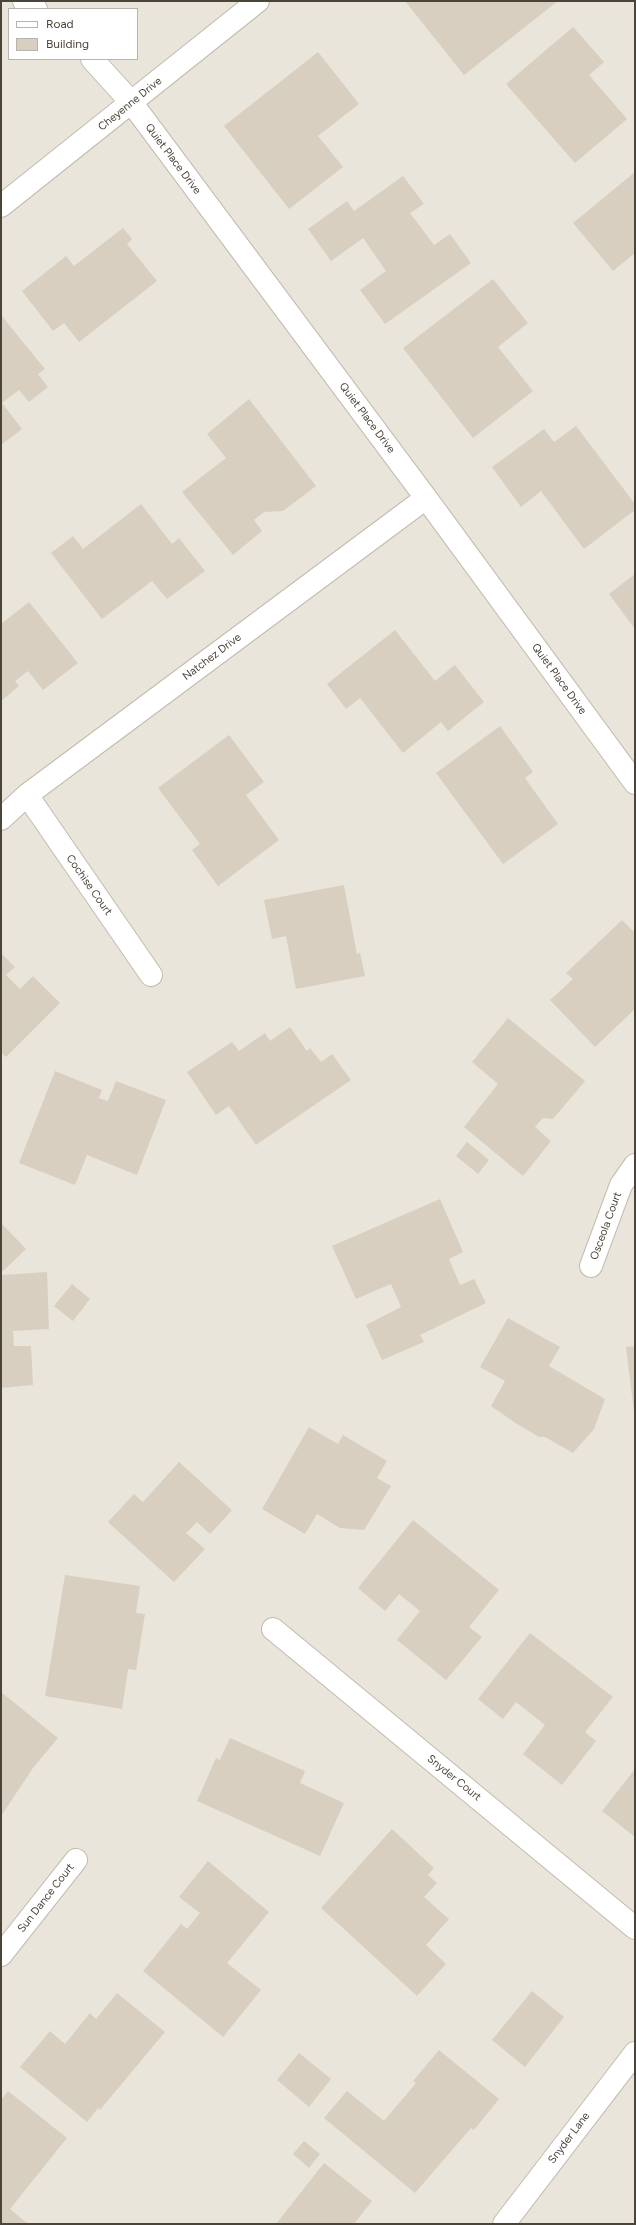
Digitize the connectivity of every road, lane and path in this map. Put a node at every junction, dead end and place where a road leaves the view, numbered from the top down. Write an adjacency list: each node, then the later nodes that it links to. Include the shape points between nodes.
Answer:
1 (24, 1): 3 (street)
2 (258, 1): 5 (street, Cheyenne Drive)
3 (34, 8)
4 (93, 60): 5 (street, Quiet Place Drive)
5 (131, 102): 6 (street, Cheyenne Drive); 7 (street, Quiet Place Drive)
6 (1, 206)
7 (426, 498): 8 (street, Quiet Place Drive); 9 (street, Natchez Drive)
8 (635, 783)
9 (28, 796): 10 (street, Natchez Drive); 11 (street, Cochise Court)
10 (1, 819)
11 (151, 975)
12 (635, 1165): 13 (street, Osceola Court, via 621,1185)
13 (592, 1266)
14 (273, 1629): 16 (street, Snyder Court)
15 (76, 1860): 17 (street, Sun Dance Court)
16 (635, 1928)
17 (1, 1955)
18 (635, 2053): 19 (street, Snyder Lane)
19 (504, 2224)

